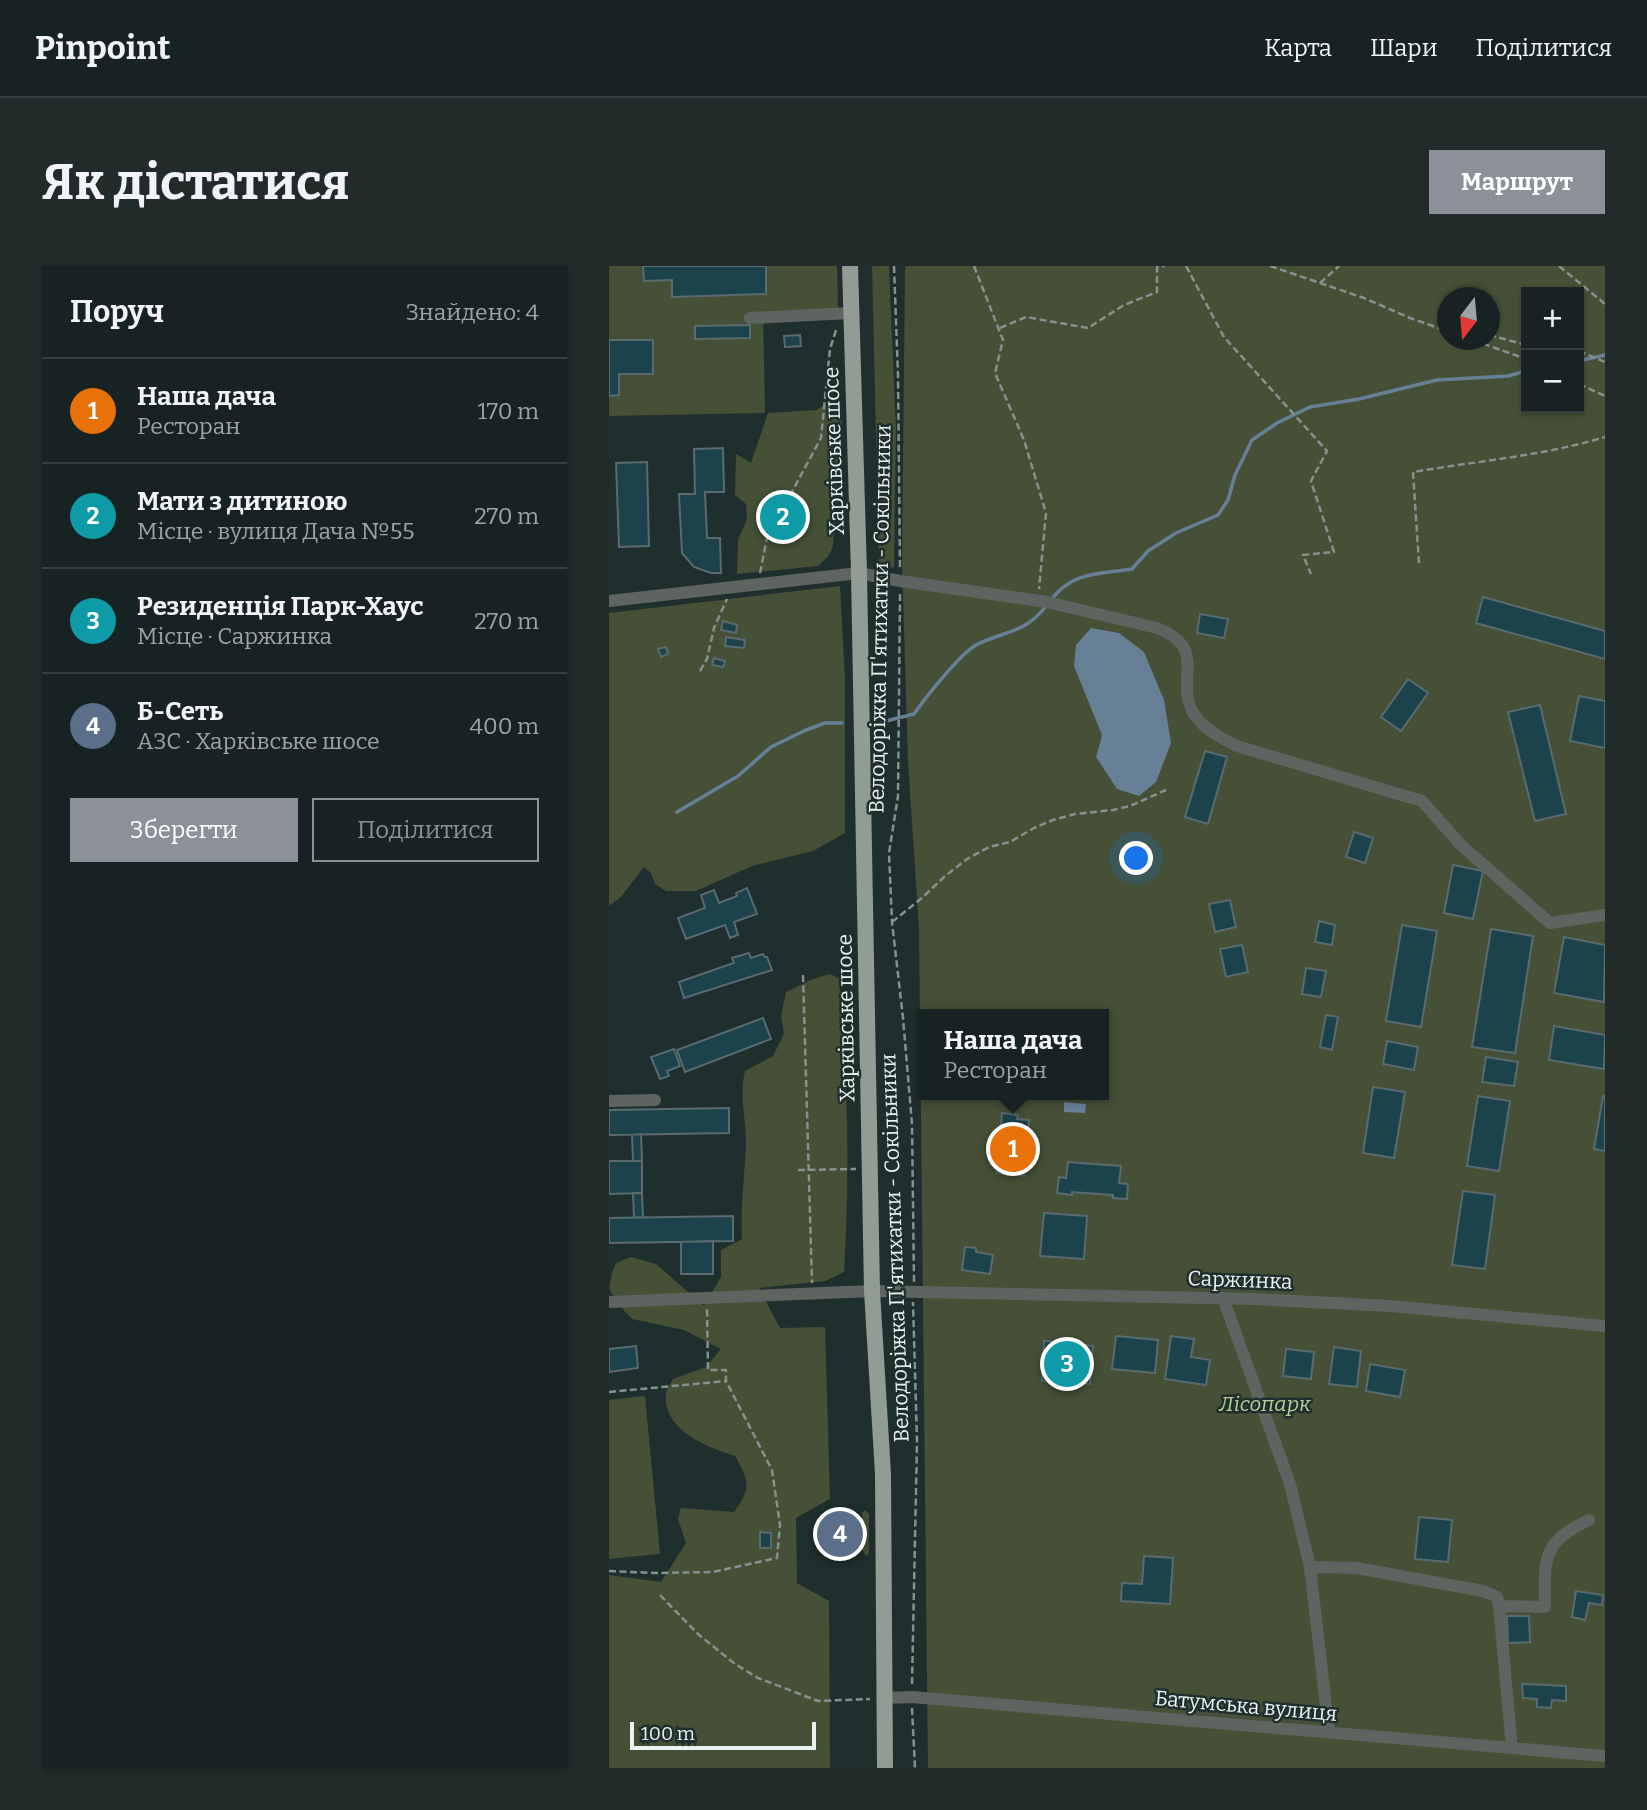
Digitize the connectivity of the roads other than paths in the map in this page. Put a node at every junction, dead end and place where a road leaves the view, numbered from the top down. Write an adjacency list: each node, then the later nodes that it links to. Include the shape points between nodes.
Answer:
1 (850, 266): 2 (main road, Харківське шосе)
2 (846, 313): 3 (street); 4 (main road, Харківське шосе)
3 (750, 318)
4 (859, 573): 5 (street); 6 (street, via 1042,601 1171,633 1187,654 1190,705 1221,738 1422,801 1461,845 1550,923); 9 (main road, Харківське шосе)
5 (609, 601)
6 (1605, 915)
7 (655, 1100): 8 (street)
8 (609, 1101)
9 (872, 1291): 10 (street, Саржинка); 11 (street, Саржинка); 16 (main road, Харківське шосе, via 883,1474)
10 (1223, 1298): 12 (street, Саржинка, via 1390,1306); 14 (street, via 1290,1484)
11 (609, 1302)
12 (1605, 1326)
13 (1589, 1520): 15 (street, via 1566,1531 1550,1549 1544,1566 1545,1607)
14 (1310, 1567): 15 (street, via 1357,1568 1483,1591 1497,1597); 17 (street)
15 (1499, 1606): 18 (street)
16 (884, 1698): 17 (street, Батумська вулиця); 20 (main road, Харківське шосе)
17 (1329, 1732): 18 (street, Батумська вулиця)
18 (1513, 1748): 19 (street, Батумська вулиця)
19 (1605, 1756)
20 (885, 1768)

